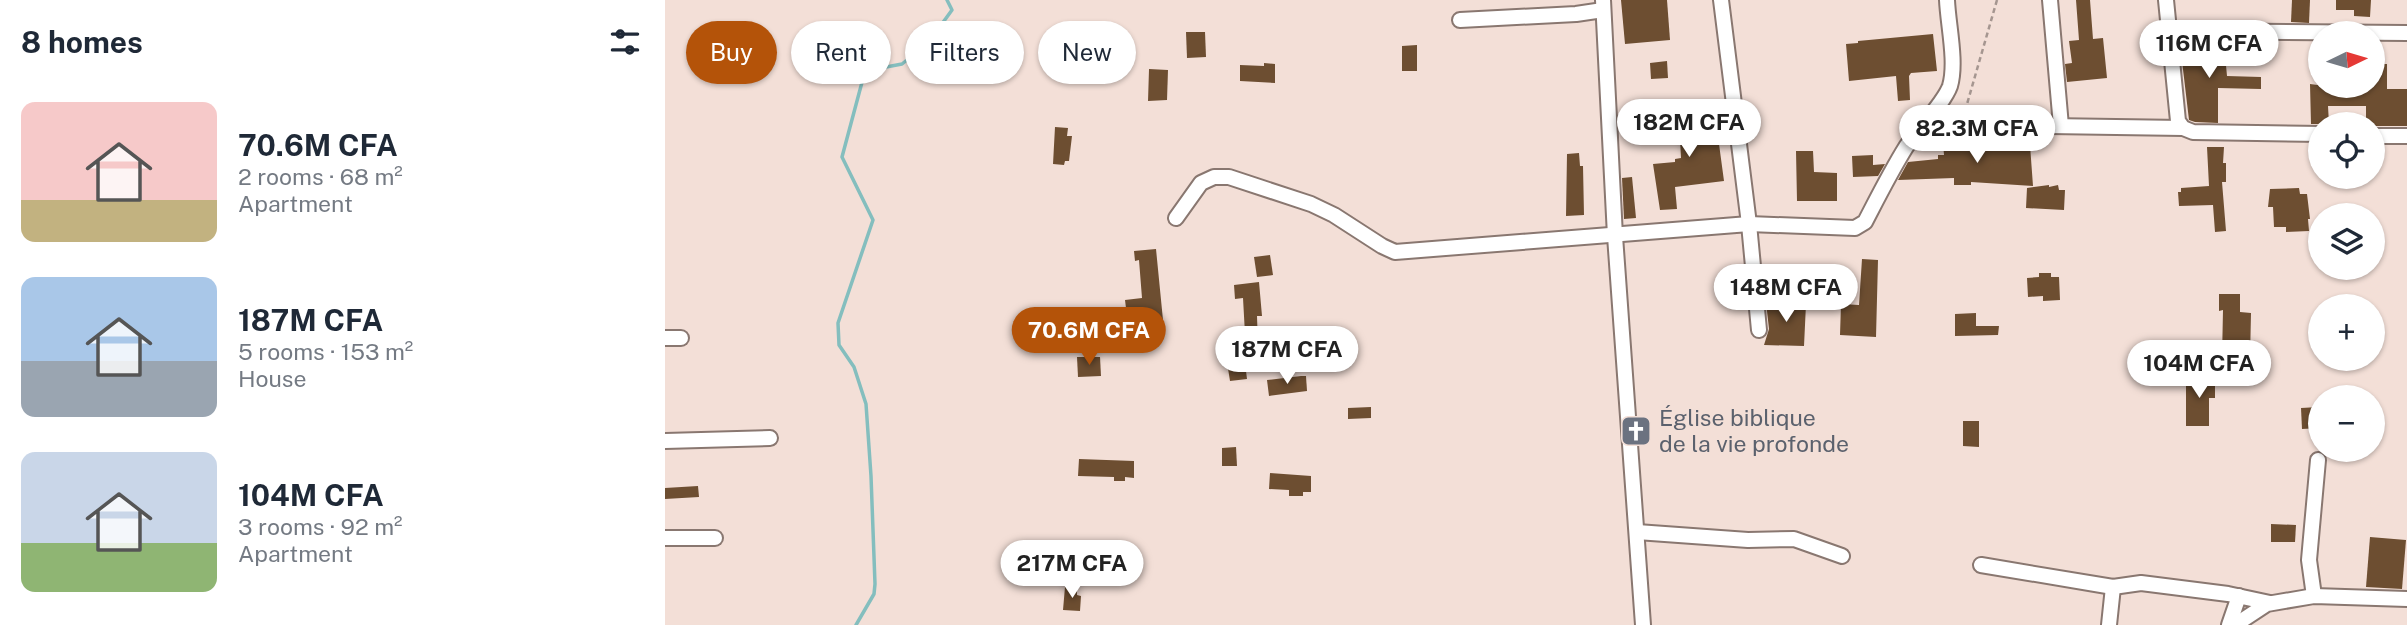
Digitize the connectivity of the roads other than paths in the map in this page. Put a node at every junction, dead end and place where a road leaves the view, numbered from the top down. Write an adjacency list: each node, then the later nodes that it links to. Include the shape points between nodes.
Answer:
1 (1721, 0): 16 (street)
2 (1947, 0): 9 (street, via 1949,86 1943,101)
3 (2050, 0): 10 (street)
4 (2166, 0): 7 (street)
5 (1603, 5): 6 (street, via 1576,14); 17 (street)
6 (1460, 20)
7 (2169, 31): 8 (street); 11 (street, via 2178,121)
8 (2407, 33)
9 (1921, 124): 10 (street); 16 (street, via 1865,222 1855,228)
10 (2061, 127): 11 (street)
11 (2183, 128): 12 (street, via 2193,132)
12 (2308, 134)
13 (2385, 135): 14 (street)
14 (2407, 136)
15 (1176, 218): 17 (street, via 1201,183 1229,177 1311,204 1395,251)
16 (1749, 224): 17 (street); 18 (street)
17 (1615, 236): 24 (street)
18 (1759, 330)
19 (665, 338): 20 (street)
20 (681, 338)
21 (770, 438): 22 (street)
22 (665, 441)
23 (2318, 462): 31 (street, via 2309,560)
24 (1637, 532): 27 (street, via 1794,539); 34 (street)
25 (665, 538): 26 (street)
26 (715, 538)
27 (1842, 556)
28 (1981, 565): 29 (street)
29 (2113, 587): 30 (street, via 2141,583); 35 (street)
30 (2239, 596): 33 (street); 36 (street)
31 (2314, 596): 32 (street); 33 (street)
32 (2407, 599)
33 (2270, 603): 37 (street)
34 (1643, 625)
35 (2109, 625)
36 (2229, 625)
37 (2235, 625)

